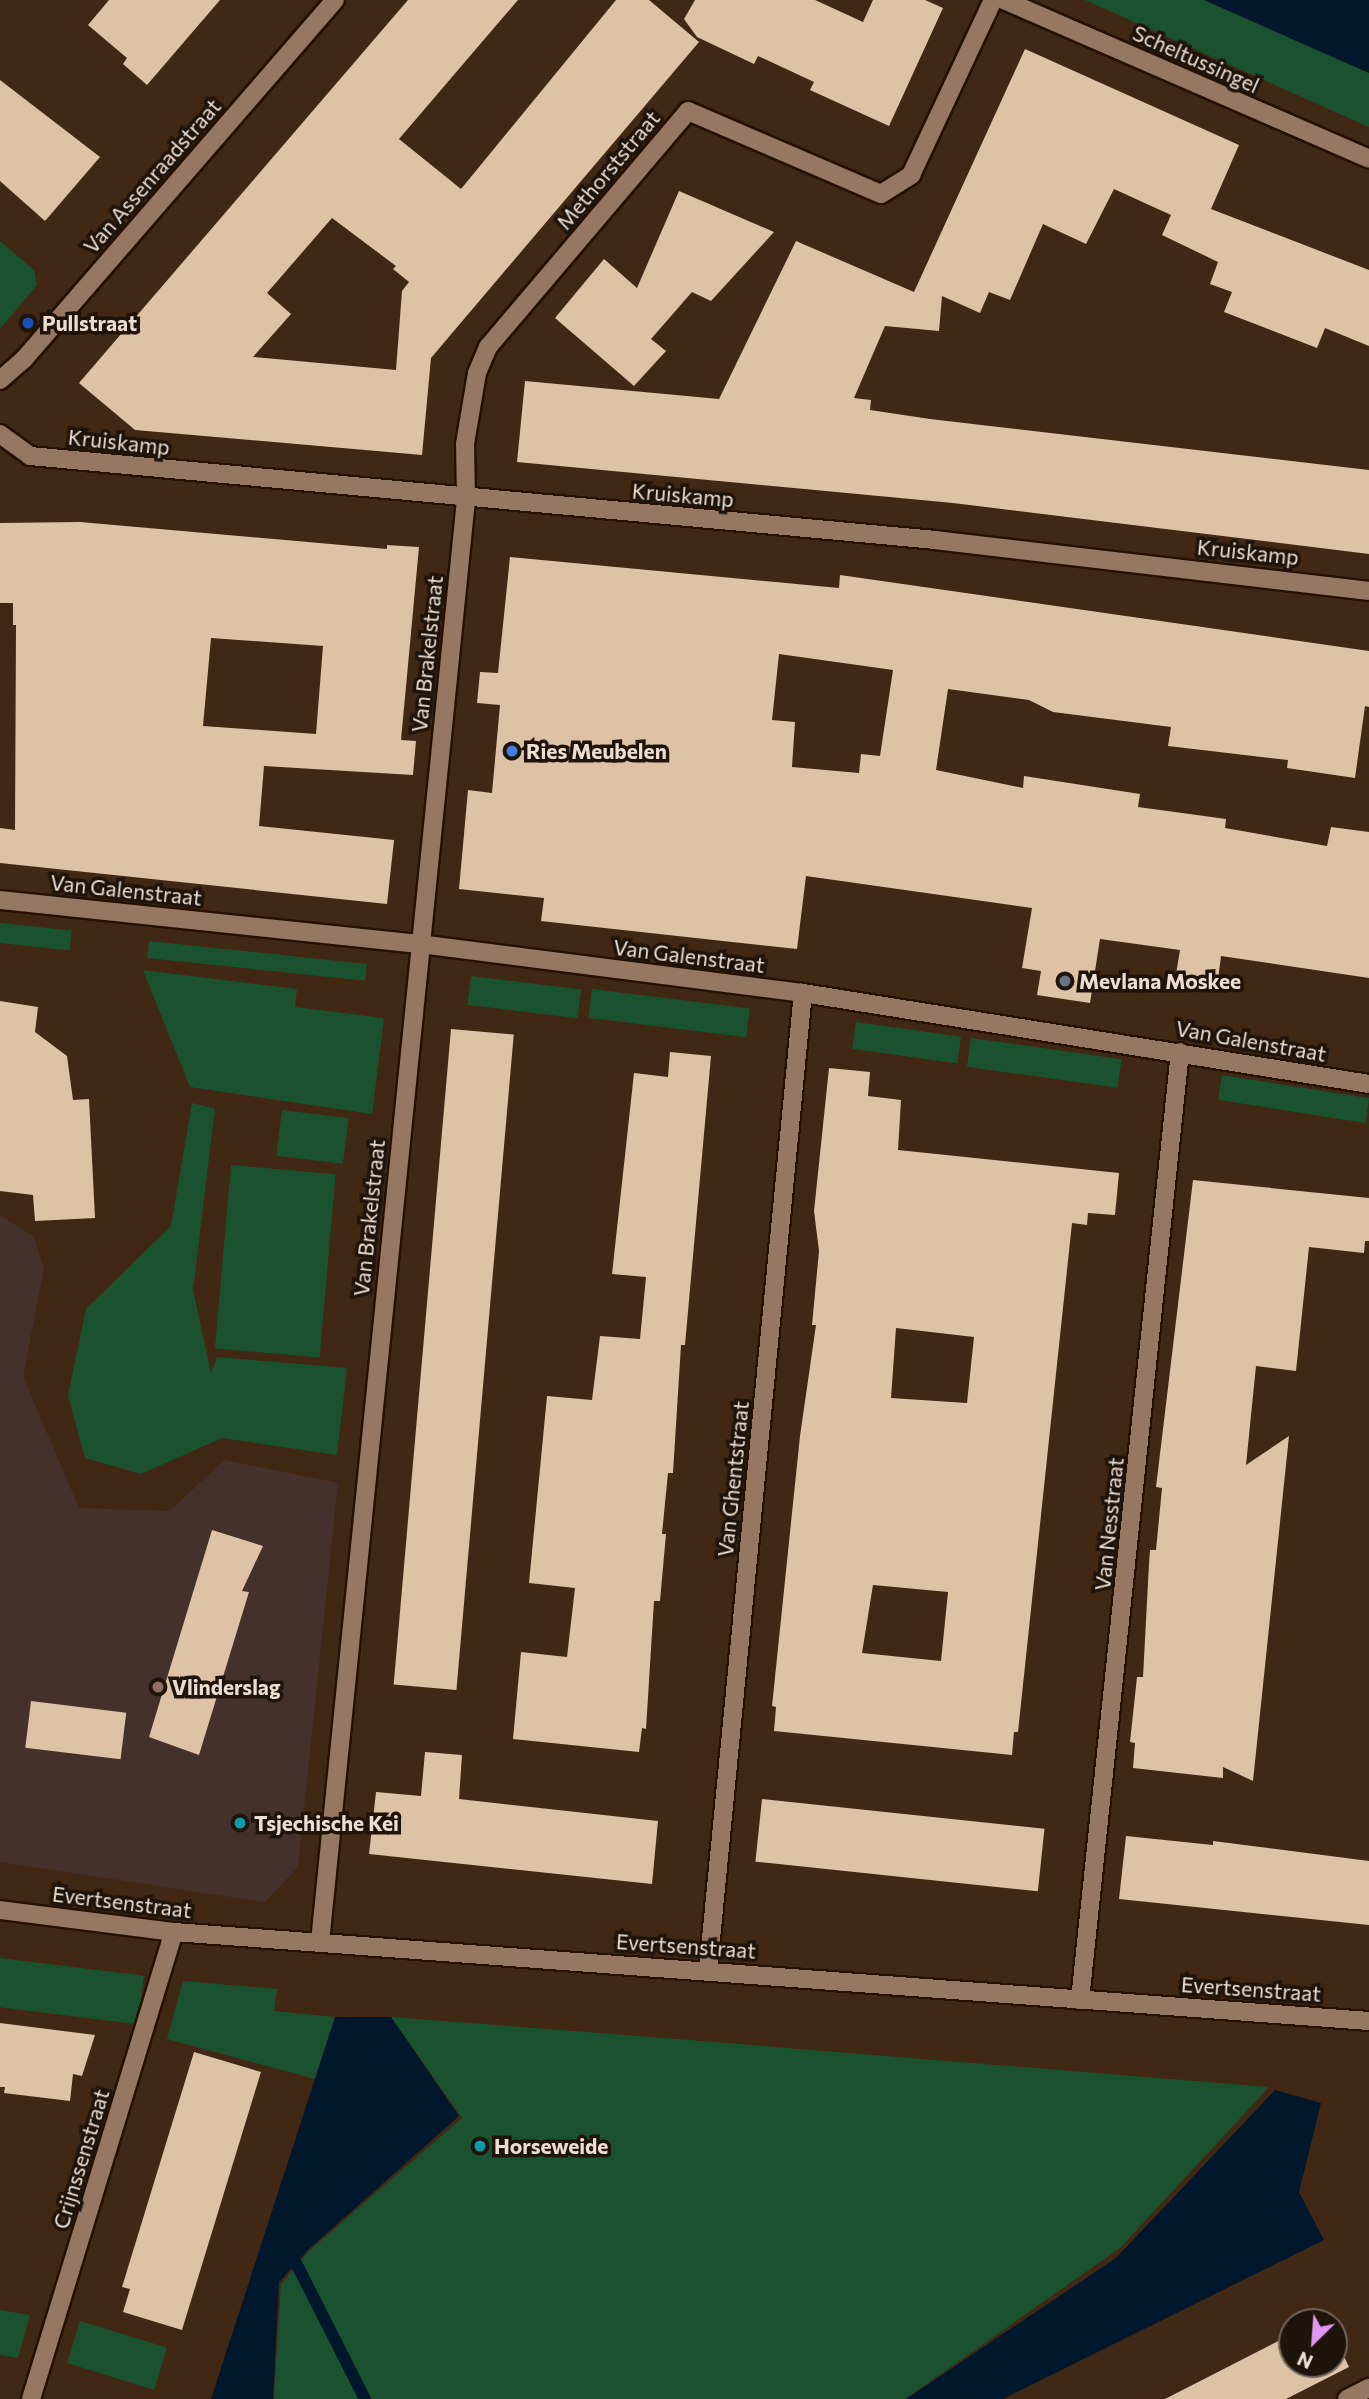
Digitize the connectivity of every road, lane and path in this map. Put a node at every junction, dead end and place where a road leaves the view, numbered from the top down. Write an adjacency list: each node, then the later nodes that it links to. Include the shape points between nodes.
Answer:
1 (335, 0): 5 (street, Van Assenraadstraat)
2 (993, 0): 7 (street, Methorststraat, via 911,175 881,194 688,111 488,347 477,373 465,444)
3 (1004, 0): 4 (street, Scheltussingel)
4 (1369, 159)
5 (0, 380)
6 (0, 434): 7 (street, Kruiskamp, via 30,456)
7 (466, 499): 8 (street, Kruiskamp, via 935,540); 10 (street, Van Brakelstraat)
8 (1369, 592)
9 (0, 900): 10 (street, Van Galenstraat)
10 (420, 944): 11 (street, Van Galenstraat); 16 (street, Van Brakelstraat)
11 (803, 993): 12 (street, Van Galenstraat); 17 (street, Van Ghentstraat)
12 (1180, 1052): 13 (street, Van Galenstraat); 18 (street, Van Nesstraat)
13 (1369, 1084)
14 (0, 1910): 15 (street, Evertsenstraat)
15 (174, 1932): 16 (street, Evertsenstraat); 21 (street, Crijnssenstraat)
16 (320, 1942): 17 (street, Evertsenstraat)
17 (708, 1970): 18 (street, Evertsenstraat)
18 (1080, 2000): 19 (street, Evertsenstraat)
19 (1369, 2021)
20 (1369, 2388): 22 (street)
21 (31, 2399)
22 (1348, 2399)

